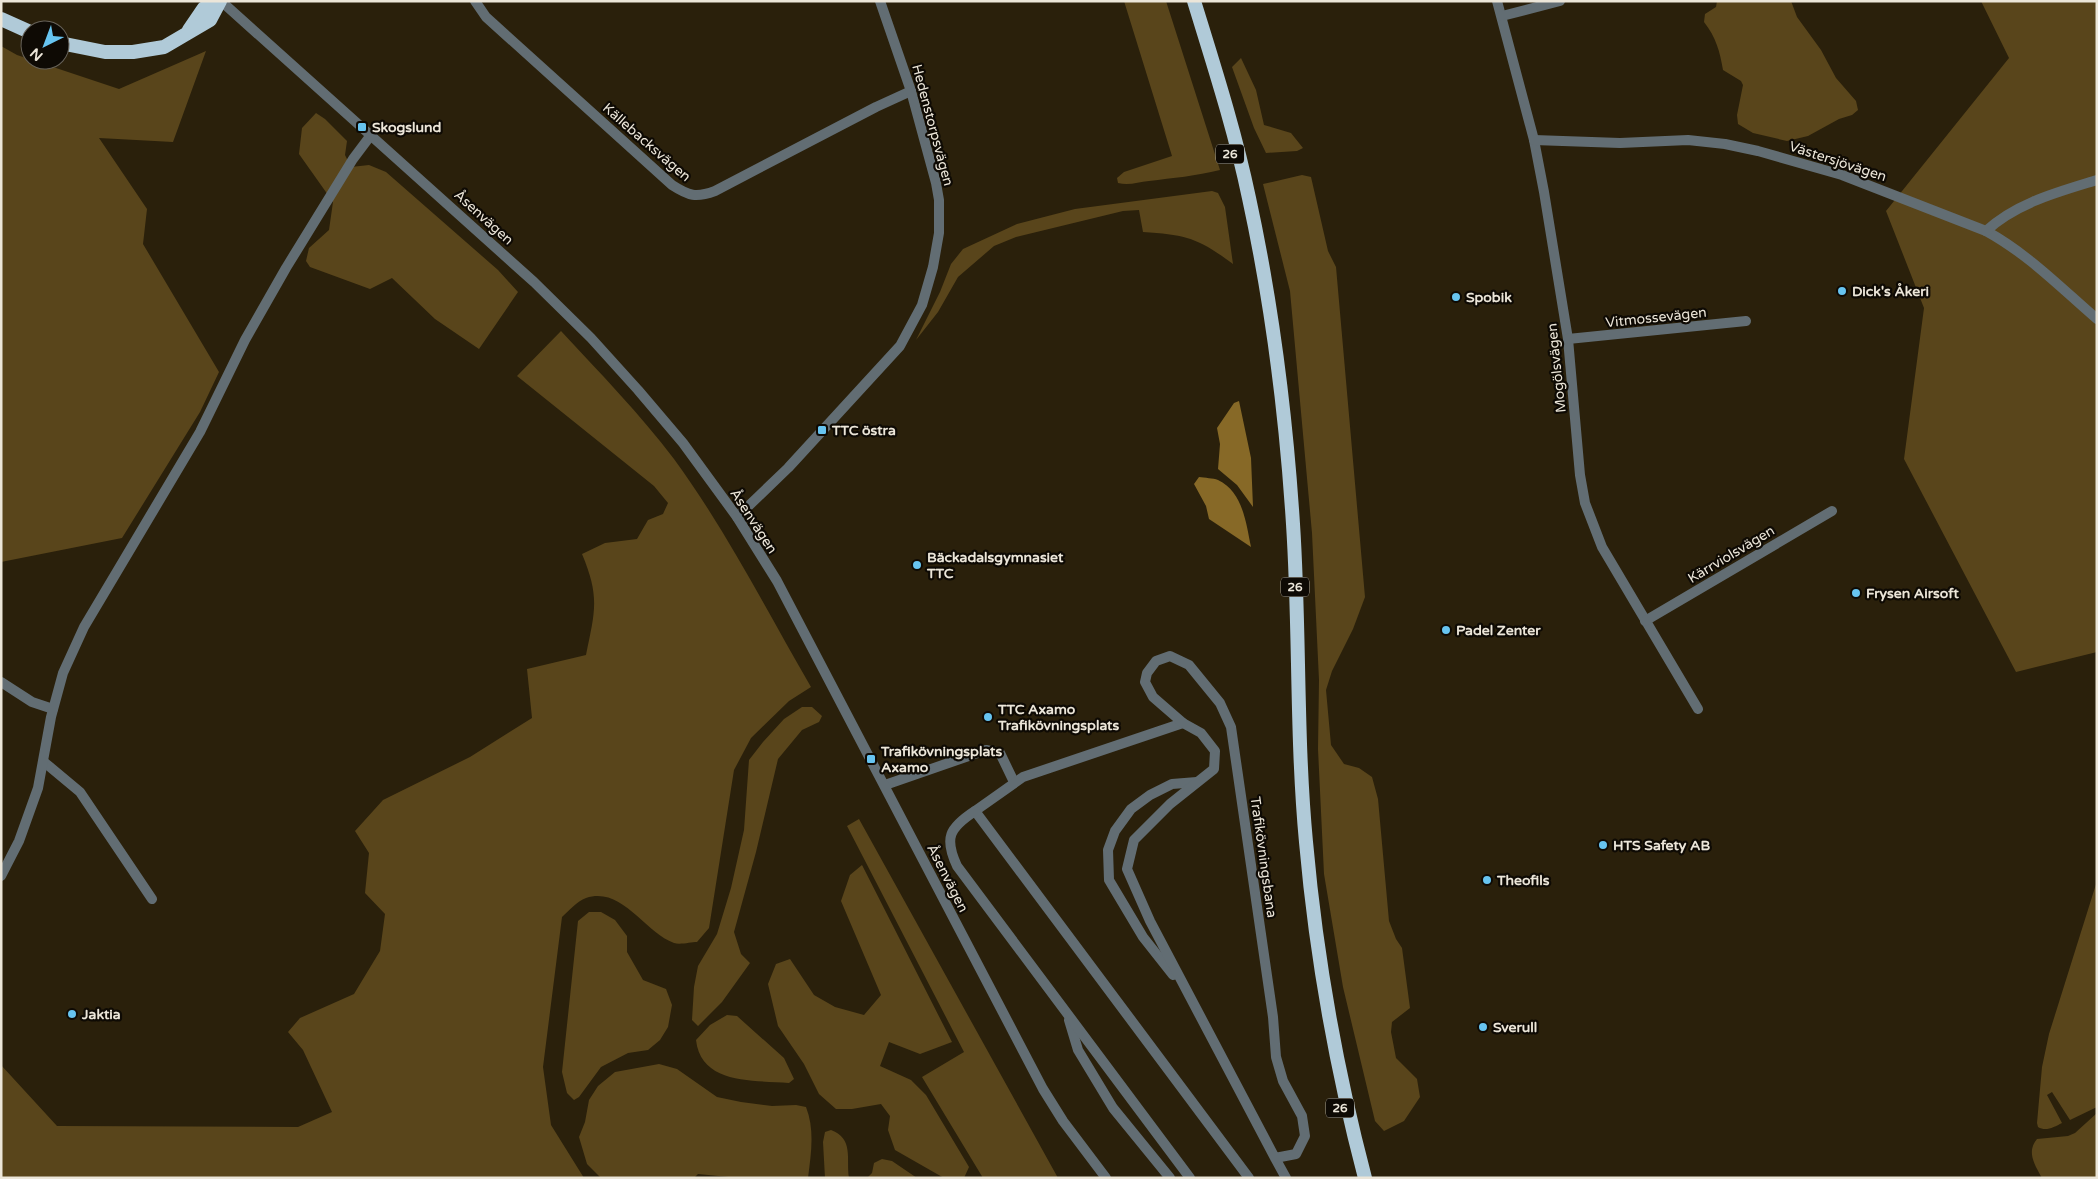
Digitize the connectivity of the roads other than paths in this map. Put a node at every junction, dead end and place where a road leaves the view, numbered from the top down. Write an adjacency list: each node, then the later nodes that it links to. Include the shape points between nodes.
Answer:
1 (220, 1): 11 (highway, via 210,20 164,47 105,52); 13 (street, Åsenvägen)
2 (475, 1): 12 (street, Källebacksvägen, via 486,16 672,185 687,195 715,191)
3 (880, 1): 12 (street, Hedenstorpsvägen)
4 (1186, 1): 42 (highway, 26, via 1231,158 1261,310 1280,465 1299,841 1326,1037)
5 (1194, 1): 43 (highway, 26, via 1222,90 1248,196 1282,403 1293,525 1306,840 1332,1036)
6 (1497, 1): 8 (street, Mogölsvägen)
7 (1560, 1): 8 (street)
8 (1502, 16): 14 (street, Mogölsvägen)
9 (1, 19): 10 (highway)
10 (20, 28)
11 (70, 45)
12 (911, 91): 21 (street, Hedenstorpsvägen, via 932,168 939,210 933,267 922,305 900,346 788,468)
13 (371, 135): 21 (street, Åsenvägen, via 534,282 591,338 683,443); 24 (street, via 277,284 245,340 200,432 84,627 63,673)
14 (1534, 140): 16 (street, Västersjövägen, via 1620,143 1688,140 1724,144 1842,175); 19 (street, Mogölsvägen)
15 (2097, 180): 16 (street, via 2042,197 1998,220)
16 (1986, 231): 17 (street, Västersjövägen, via 2034,263)
17 (2097, 319)
18 (1746, 321): 19 (street, Vitmossevägen)
19 (1568, 339): 22 (street, Mogölsvägen, via 1585,503 1602,547)
20 (1832, 510): 22 (street, Kärrviolsvägen)
21 (737, 517): 30 (street, Åsenvägen, via 777,581)
22 (1645, 621): 25 (street, Mogölsvägen)
23 (1, 682): 24 (street, via 32,702)
24 (53, 709): 27 (street)
25 (1698, 709)
26 (1183, 723): 28 (street); 29 (street, Trafikövningsbana, via 1201,733 1216,751 1214,770); 36 (street, Trafikövningsbana, via 1153,697 1145,682 1156,661 1170,656 1189,665 1220,702 1231,727 1274,1017 1276,1058 1283,1081 1302,1116 1305,1136 1296,1154)
27 (44, 762): 32 (street, via 19,841); 33 (street, via 80,792)
28 (1014, 782): 30 (street, via 1000,753 986,750); 31 (street)
29 (1198, 782): 34 (street, Trafikövningsbana, via 1170,804 1134,840 1127,869); 34 (street, Trafikövningsbana, via 1172,784 1150,795 1132,809 1115,831 1108,850 1109,880 1143,937)
30 (885, 785): 37 (street, Åsenvägen, via 1043,1088)
31 (975, 811): 35 (street, via 959,821 950,835 949,850 957,866); 40 (street)
32 (1, 876)
33 (152, 899)
34 (1187, 991): 36 (street, Trafikövningsbana)
35 (1066, 1012): 38 (street, via 1078,1050 1113,1108); 39 (street)
36 (1275, 1158): 41 (street, Trafikövningsbana)
37 (1106, 1178)
38 (1170, 1178)
39 (1190, 1178)
40 (1249, 1178)
41 (1286, 1178)
42 (1357, 1178)
43 (1365, 1178)

